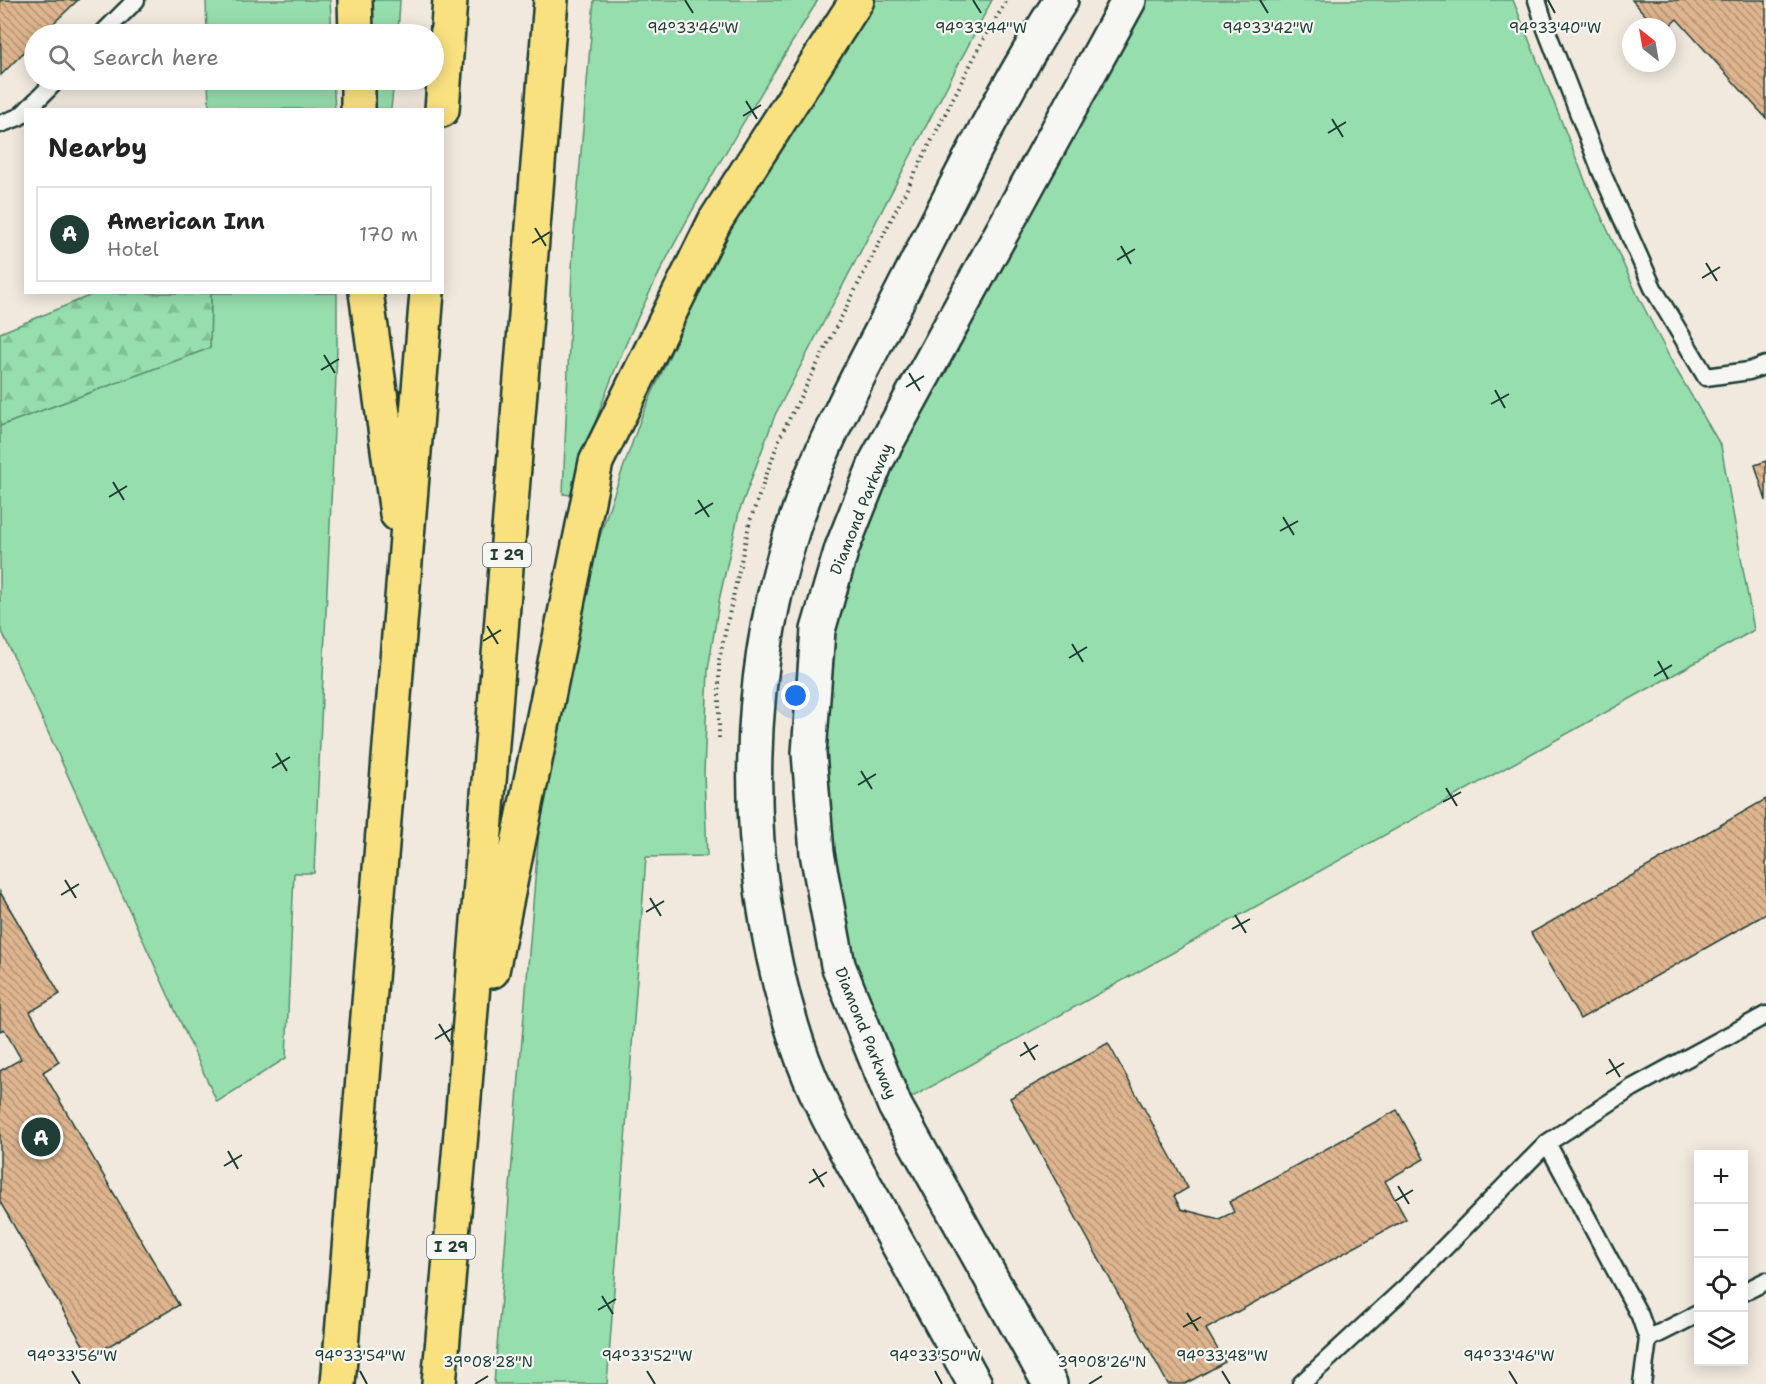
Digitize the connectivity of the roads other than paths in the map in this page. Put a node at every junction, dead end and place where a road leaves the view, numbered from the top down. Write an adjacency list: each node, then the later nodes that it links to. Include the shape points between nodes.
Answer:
1 (136, 0): 9 (lane)
2 (355, 0): 10 (highway)
3 (450, 0): 11 (highway)
4 (550, 0): 25 (highway, I 29)
5 (857, 0): 25 (highway, via 715,221 596,462)
6 (1061, 0): 33 (street, via 987,123 810,481 774,599 761,672 755,743 762,899 798,1046 840,1141)
7 (1129, 0): 34 (street, Diamond Parkway, via 877,459 842,548 818,630 809,753 817,853 838,965 895,1106)
8 (1537, 0): 22 (lane, via 1593,152 1653,288 1706,377)
9 (112, 24)
10 (356, 24)
11 (444, 82)
12 (47, 90): 15 (lane)
13 (357, 90): 16 (highway)
14 (443, 90): 17 (highway)
15 (28, 108)
16 (358, 108)
17 (442, 108)
18 (24, 112): 19 (lane)
19 (0, 124)
20 (366, 294): 23 (highway)
21 (427, 294): 23 (highway)
22 (1766, 365)
23 (405, 575): 31 (highway)
24 (1766, 1015): 26 (lane, via 1632,1088)
25 (463, 1110): 32 (highway, I 29)
26 (1547, 1143): 30 (lane, via 1640,1316); 35 (lane, via 1405,1288)
27 (1766, 1281): 28 (lane)
28 (1748, 1290)
29 (1694, 1316): 30 (lane)
30 (1648, 1339): 36 (lane)
31 (338, 1384)
32 (439, 1384)
33 (975, 1384)
34 (1050, 1384)
35 (1301, 1384)
36 (1642, 1384)

